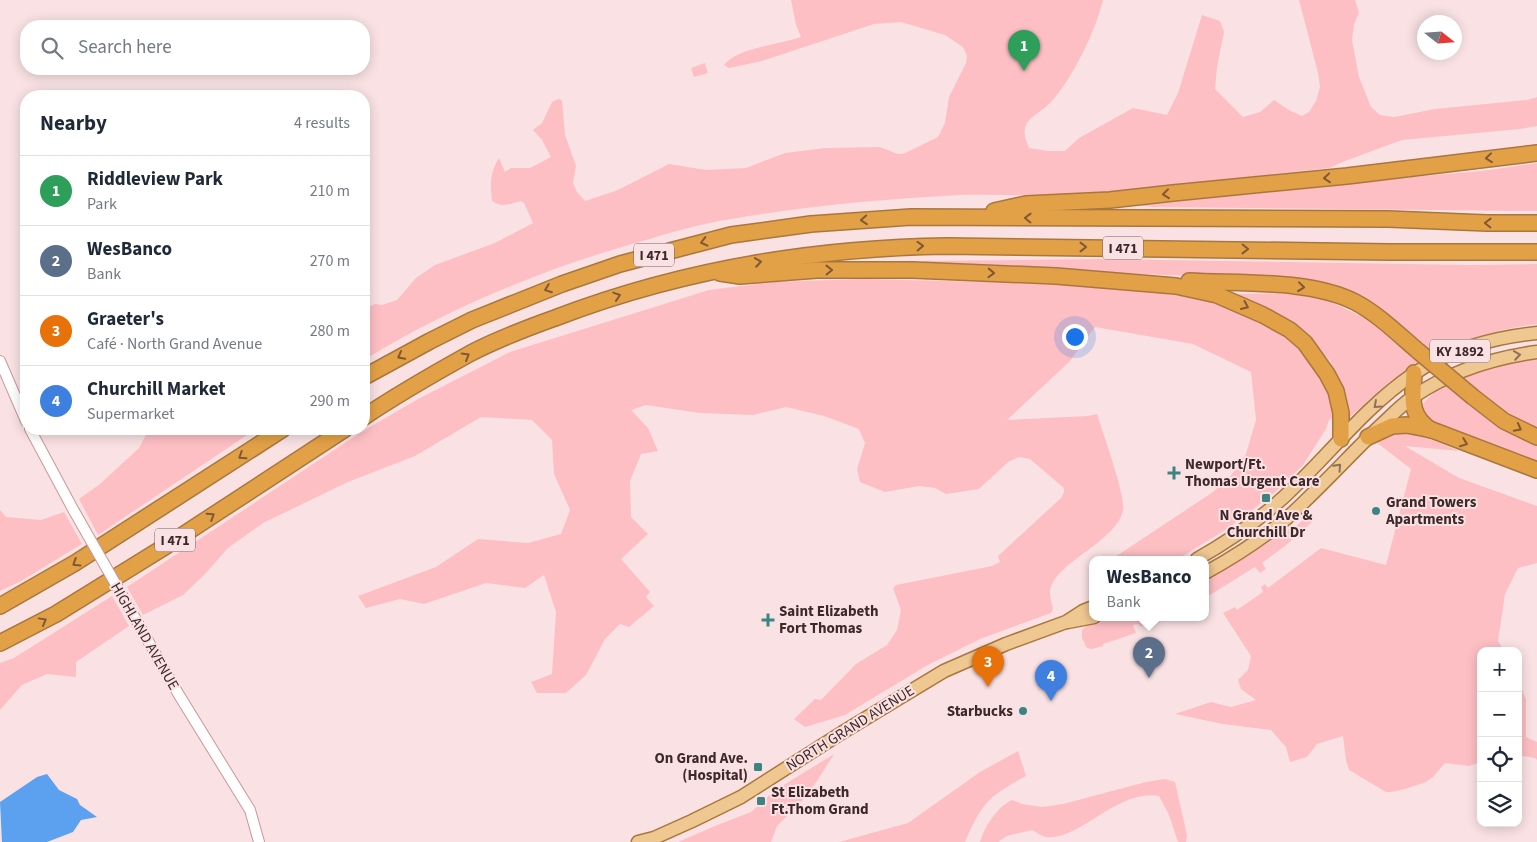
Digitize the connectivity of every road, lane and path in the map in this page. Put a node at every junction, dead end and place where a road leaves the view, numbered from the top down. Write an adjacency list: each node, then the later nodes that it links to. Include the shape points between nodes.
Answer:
1 (1537, 153): 2 (highway, one-way to 2, via 1110,200 1026,204)
2 (966, 217): 3 (highway, I 471, one-way to 2); 11 (highway, I 471, one-way to 11, via 811,224 731,235 634,260 562,284 472,320)
3 (1537, 222)
4 (1537, 252): 5 (highway, I 471, one-way to 4, via 812,254 923,246)
5 (711, 272): 6 (highway, one-way to 6, via 740,276 817,270 912,270); 14 (highway, I 471, one-way to 5, via 472,353 522,330 623,294)
6 (1130, 282): 20 (highway, one-way to 20, bridge, via 1174,280 1279,285 1330,292 1368,309 1504,421); 21 (highway, one-way to 21, via 1176,286 1217,295 1263,314 1290,330 1305,343 1336,392 1341,413)
7 (1537, 333): 10 (main road, KY 1892, via 1485,342)
8 (1537, 352): 12 (main road, KY 1892, one-way to 8, via 1479,364)
9 (0, 361): 13 (street)
10 (1414, 373): 12 (highway); 21 (main road, KY 1892, one-way to 21)
11 (370, 374)
12 (1413, 397): 15 (highway, via 1416,414 1423,425); 19 (main road, KY 1892)
13 (20, 407)
14 (370, 413)
15 (1432, 430): 19 (highway, via 1399,425); 22 (highway, one-way to 22)
16 (33, 435): 30 (street, HIGHLAND AVENUE, bridge, via 135,618 250,810)
17 (273, 435): 25 (highway, I 471, one-way to 25, via 75,564)
18 (337, 435): 29 (highway, I 471, one-way to 18, via 56,614)
19 (1368, 437): 24 (main road, KY 1892, one-way to 19, via 1246,549 1286,518)
20 (1537, 437)
21 (1341, 439): 23 (main road, KY 1892, via 1259,518)
22 (1537, 470)
23 (1202, 556)
24 (1209, 571)
25 (0, 606)
26 (1089, 609): 28 (main road, NORTH GRAND AVENUE)
27 (1089, 618): 28 (main road, NORTH GRAND AVENUE)
28 (1066, 622): 31 (main road, NORTH GRAND AVENUE, via 944,671 741,797 654,838)
29 (0, 643)
30 (259, 842)
31 (638, 842)

